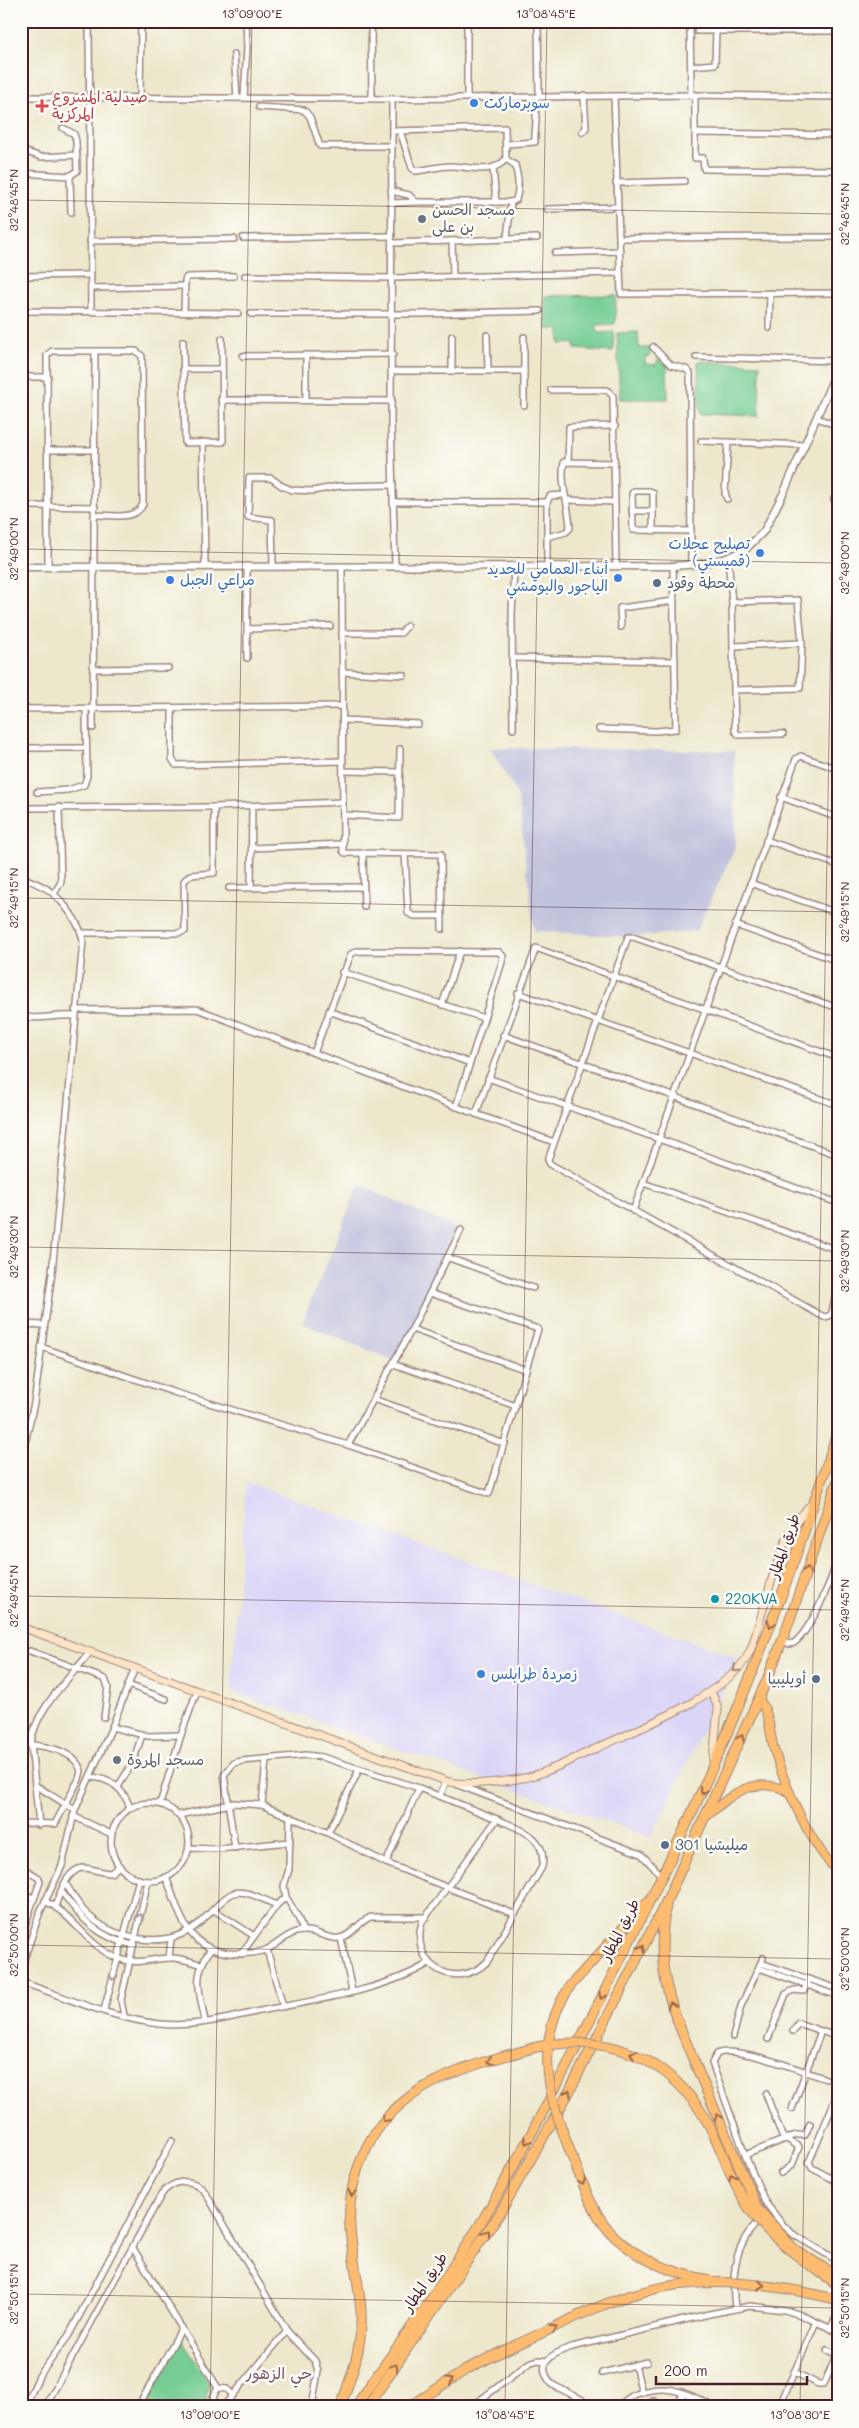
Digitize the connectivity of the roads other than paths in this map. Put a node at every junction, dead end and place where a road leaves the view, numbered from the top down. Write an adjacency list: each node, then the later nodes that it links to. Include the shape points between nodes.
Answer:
1 (89, 21): 22 (street)
2 (141, 21): 23 (street)
3 (246, 21): 19 (street)
4 (372, 21): 24 (street)
5 (467, 21): 20 (street)
6 (690, 21): 12 (street)
7 (538, 24): 15 (street)
8 (716, 30): 9 (street); 10 (street); 12 (street, via 715,64)
9 (697, 31)
10 (838, 31)
11 (234, 54): 18 (street)
12 (691, 66): 14 (street)
13 (584, 95): 15 (street); 16 (street); 31 (street, via 586,128)
14 (693, 95): 16 (street); 21 (street); 32 (street)
15 (539, 96): 25 (street)
16 (614, 96): 46 (street)
17 (21, 97): 22 (street)
18 (237, 97): 19 (street); 23 (street)
19 (244, 97): 24 (street)
20 (467, 97): 25 (street); 26 (street)
21 (838, 97)
22 (88, 98): 23 (street); 62 (street)
23 (140, 98)
24 (372, 98): 26 (street)
25 (484, 98): 34 (street, via 487,104 522,103 535,109 535,142)
26 (392, 99): 29 (street)
27 (258, 107): 35 (street, via 304,110 310,117 320,146)
28 (63, 128): 38 (street, via 74,134)
29 (392, 131): 30 (street); 35 (street)
30 (400, 131): 34 (street, via 505,128); 41 (street, via 415,171 450,166)
31 (582, 132)
32 (695, 133): 33 (street); 42 (street, via 695,158 704,158 704,169)
33 (838, 135)
34 (507, 144): 40 (street)
35 (392, 146): 47 (street)
36 (21, 150): 37 (street)
37 (27, 154): 38 (street, via 42,157); 39 (street)
38 (77, 155): 44 (street, via 77,171)
39 (21, 156)
40 (506, 159): 41 (street); 50 (street, via 515,165 519,178 516,200)
41 (493, 168): 49 (street)
42 (838, 170)
43 (21, 173): 44 (street)
44 (70, 176): 54 (street)
45 (684, 181): 46 (street)
46 (616, 182): 52 (street)
47 (391, 191): 48 (street, via 409,195); 51 (street)
48 (416, 202): 49 (street); 51 (street)
49 (496, 202): 50 (street)
50 (511, 202): 59 (street)
51 (391, 203): 55 (street)
52 (617, 207): 53 (street); 61 (street)
53 (547, 209)
54 (71, 212)
55 (392, 236): 58 (street); 64 (street)
56 (838, 237): 61 (street)
57 (234, 238): 62 (street)
58 (244, 238)
59 (507, 238): 60 (street); 63 (street)
60 (537, 238)
61 (619, 238): 65 (street)
62 (90, 240): 68 (street)
63 (452, 241): 64 (street); 72 (street)
64 (392, 243): 73 (street)
65 (620, 252): 66 (street); 67 (street)
66 (555, 253)
67 (619, 273): 72 (street); 76 (street, via 622,294)
68 (91, 275): 69 (street); 75 (street)
69 (21, 276)
70 (234, 276): 74 (street, via 187,277)
71 (245, 276): 73 (street)
72 (453, 277): 73 (street)
73 (392, 278): 82 (street)
74 (184, 286): 75 (street); 81 (street)
75 (91, 288): 80 (street)
76 (770, 293): 77 (street); 85 (street)
77 (838, 293)
78 (21, 311): 80 (street)
79 (540, 311): 82 (street)
80 (91, 312): 81 (street)
81 (184, 312): 83 (street)
82 (392, 312): 84 (street); 93 (street)
83 (238, 313)
84 (251, 314)
85 (770, 328)
86 (487, 335): 102 (street)
87 (452, 336): 101 (street)
88 (524, 338): 104 (street)
89 (222, 339): 100 (street)
90 (183, 341): 99 (street)
91 (653, 347): 136 (street, via 671,365 686,368 690,373)
92 (95, 352): 106 (street, via 49,352); 120 (street); 134 (street, via 136,351 142,356 144,504 134,515)
93 (393, 354): 94 (street); 103 (street)
94 (306, 355): 95 (street); 109 (street)
95 (243, 356)
96 (696, 357): 97 (street)
97 (838, 361)
98 (838, 368): 112 (street)
99 (183, 369): 100 (street); 116 (street, via 185,443)
100 (222, 369): 108 (street)
101 (452, 370): 102 (street); 103 (street)
102 (488, 370): 104 (street)
103 (393, 371): 110 (street)
104 (524, 371): 111 (street)
105 (21, 377): 106 (street)
106 (48, 377): 119 (street)
107 (551, 390): 113 (street, via 607,390 613,396)
108 (221, 400): 109 (street); 116 (street, via 223,442)
109 (306, 400): 110 (street)
110 (392, 401): 123 (street)
111 (524, 405)
112 (817, 418): 114 (street); 118 (street)
113 (615, 426): 121 (street, via 569,427); 122 (street)
114 (838, 426)
115 (701, 441): 117 (street)
116 (203, 442): 143 (street)
117 (728, 442): 118 (street); 125 (street)
118 (805, 446): 138 (street, via 764,531 745,550)
119 (47, 450): 120 (street); 130 (street)
120 (95, 450): 131 (street)
121 (568, 462): 122 (street); 124 (street, via 563,464)
122 (615, 463): 128 (street)
123 (393, 486): 126 (street); 139 (street, via 292,490 271,478 249,478 248,517 272,520)
124 (565, 498): 127 (street, via 550,496); 128 (street); 137 (street, via 569,507 569,530)
125 (727, 500)
126 (393, 502): 127 (street); 140 (street)
127 (547, 502): 137 (street)
128 (614, 502): 141 (street)
129 (30, 506): 130 (street)
130 (47, 506): 131 (street); 150 (street)
131 (95, 507): 134 (street)
132 (632, 511): 133 (street); 133 (street, via 632,494 636,491 652,492); 135 (street, via 632,529)
133 (653, 512): 135 (street)
134 (95, 515): 151 (street)
135 (653, 531): 136 (street)
136 (691, 531): 142 (street)
137 (547, 537): 147 (street)
138 (728, 558): 142 (street); 153 (street)
139 (274, 565): 144 (street); 145 (street)
140 (395, 565): 145 (street); 146 (street)
141 (616, 565): 147 (street); 148 (street)
142 (691, 565): 148 (street)
143 (205, 566): 144 (street); 151 (street)
144 (247, 566): 157 (street)
145 (342, 566): 158 (street)
146 (514, 566): 147 (street); 162 (street)
147 (547, 566)
148 (673, 566): 152 (street)
149 (21, 567): 150 (street)
150 (48, 567): 151 (street)
151 (93, 568): 164 (street)
152 (674, 601): 156 (street, via 620,608); 163 (street)
153 (732, 602): 159 (street, via 798,600); 160 (street)
154 (330, 626): 157 (street)
155 (407, 626): 158 (street, via 401,632)
156 (621, 627)
157 (247, 628): 161 (street)
158 (342, 633): 166 (street)
159 (802, 643): 160 (street); 168 (street, via 800,688)
160 (734, 646): 168 (street)
161 (248, 658)
162 (512, 658): 163 (street); 177 (street)
163 (675, 661): 178 (street, via 676,730)
164 (93, 668): 165 (street); 173 (street)
165 (168, 668)
166 (342, 672): 167 (street); 169 (street)
167 (404, 675)
168 (734, 690): 179 (street, via 737,734)
169 (342, 706): 170 (street); 174 (street)
170 (172, 708): 173 (street); 183 (street, via 172,759 176,765)
171 (21, 710): 172 (street)
172 (86, 710): 173 (street); 180 (street)
173 (93, 710): 176 (street)
174 (343, 720): 175 (street); 183 (street)
175 (418, 724)
176 (94, 728)
177 (513, 729)
178 (599, 729)
179 (783, 734)
180 (86, 748): 182 (street, via 29,748); 187 (street, via 87,776 84,785 68,790)
181 (400, 750): 186 (street)
182 (21, 756)
183 (343, 761): 185 (street)
184 (838, 769): 188 (street, via 798,757)
185 (343, 771): 186 (street); 189 (street)
186 (400, 772): 194 (street, via 398,819)
187 (37, 792)
188 (781, 797): 195 (street); 196 (street)
189 (343, 802): 190 (street); 194 (street)
190 (252, 806): 192 (street); 198 (street)
191 (59, 807): 192 (street); 193 (street); 207 (street, via 60,882)
192 (214, 807): 213 (street, via 214,873 190,875 184,880 185,931)
193 (21, 808)
194 (343, 815): 197 (street)
195 (838, 818)
196 (766, 840): 201 (street); 203 (street)
197 (342, 844): 198 (street); 199 (street, via 345,853)
198 (252, 848): 206 (street)
199 (363, 853): 200 (street); 204 (street)
200 (405, 854): 210 (street, via 408,914); 210 (street, via 441,854)
201 (838, 866)
202 (21, 877): 207 (street)
203 (750, 883): 209 (street); 211 (street)
204 (364, 886): 206 (street); 208 (street)
205 (229, 888): 206 (street)
206 (251, 888)
207 (54, 894): 213 (street)
208 (364, 907)
209 (838, 913)
210 (442, 916): 212 (street)
211 (735, 926): 215 (street); 216 (street)
212 (442, 929)
213 (81, 932): 224 (street)
214 (460, 951): 217 (street, via 357,951 347,958); 220 (street); 226 (street, via 492,951 503,956)
215 (838, 960)
216 (720, 968): 218 (street, via 630,937 625,941); 221 (street); 222 (street)
217 (342, 972): 220 (street); 223 (street)
218 (613, 975): 219 (street, via 537,947); 222 (street); 227 (street)
219 (518, 993): 227 (street); 228 (street)
220 (442, 1004): 226 (street)
221 (838, 1008)
222 (706, 1009): 230 (street); 231 (street)
223 (329, 1011): 229 (street); 232 (street)
224 (75, 1013): 225 (street, via 34,1018); 229 (street, via 197,1009); 253 (street, via 52,1273)
225 (21, 1016)
226 (484, 1018): 232 (street)
227 (597, 1021): 230 (street); 233 (street)
228 (503, 1035): 233 (street); 234 (street)
229 (314, 1053): 238 (street)
230 (690, 1053): 235 (street); 236 (street)
231 (838, 1058)
232 (470, 1064): 238 (street)
233 (582, 1064): 235 (street); 237 (street)
234 (488, 1078): 237 (street); 239 (street)
235 (674, 1096): 240 (street); 242 (street)
236 (838, 1105)
237 (567, 1106): 240 (street); 241 (street)
238 (456, 1107): 239 (street)
239 (476, 1114): 241 (street)
240 (659, 1139): 243 (street); 244 (street)
241 (554, 1142): 245 (street, via 549,1163)
242 (838, 1155)
243 (643, 1183): 245 (street); 247 (street)
244 (838, 1204)
245 (633, 1211): 249 (street, via 824,1317 832,1313)
246 (461, 1230): 248 (street)
247 (838, 1250)
248 (449, 1258): 250 (street); 251 (street)
249 (838, 1282)
250 (533, 1288)
251 (430, 1293): 254 (street); 257 (street, via 538,1329)
252 (21, 1324): 253 (street)
253 (44, 1325): 255 (street)
254 (412, 1329): 256 (street); 257 (street)
255 (41, 1346): 262 (street, via 173,1392); 263 (street, via 34,1403)
256 (392, 1364): 258 (street); 259 (street)
257 (526, 1370): 259 (street)
258 (373, 1399): 261 (street); 262 (street)
259 (516, 1406): 261 (street)
260 (838, 1429): 265 (highway, طريق المطار)
261 (505, 1444): 262 (street, via 489,1494)
262 (348, 1445)
263 (21, 1461)
264 (838, 1480): 268 (highway, طريق المطار, one-way to 264)
265 (814, 1501): 275 (main road, one-way to 275, via 797,1521 784,1548 748,1656); 285 (highway, طريق المطار, one-way to 285, via 768,1631)
266 (838, 1559): 268 (street, via 829,1586 802,1635 794,1643)
267 (21, 1627): 270 (main road)
268 (783, 1640): 277 (highway, طريق المطار)
269 (30, 1652): 272 (street)
270 (90, 1652): 271 (main road); 272 (street)
271 (135, 1668): 273 (street); 274 (main road)
272 (77, 1669): 278 (street, via 107,1682); 283 (street, via 36,1722)
273 (128, 1685): 276 (street); 279 (street)
274 (198, 1691): 281 (street); 288 (main road)
275 (712, 1691): 285 (main road, via 718,1708); 288 (main road, via 540,1774)
276 (166, 1699)
277 (759, 1699): 292 (main road, via 768,1714 775,1754); 303 (highway, طريق المطار, one-way to 277)
278 (104, 1717)
279 (112, 1727): 280 (street); 287 (street)
280 (142, 1735): 281 (street); 290 (street, via 133,1762)
281 (181, 1735): 295 (street)
282 (21, 1744): 283 (street)
283 (31, 1744): 289 (street); 294 (street, via 59,1751 78,1764 81,1775)
284 (266, 1759): 286 (street, via 314,1755); 296 (street, via 242,1761 228,1768 224,1782); 297 (street)
285 (713, 1766): 316 (highway, طريق المطار, one-way to 316)
286 (359, 1770): 291 (street); 307 (street)
287 (90, 1777): 290 (street, via 105,1779); 299 (street)
288 (450, 1782): 293 (street); 316 (street, via 641,1854)
289 (35, 1785): 294 (street); 306 (street)
290 (118, 1787): 298 (street)
291 (419, 1788): 293 (street); 312 (street)
292 (790, 1792): 303 (main road, via 768,1785 744,1788); 315 (main road, via 813,1837)
293 (440, 1796): 304 (street)
294 (67, 1804): 299 (street); 306 (street, via 55,1824)
295 (160, 1804): 298 (street, via 144,1803); 300 (street)
296 (228, 1804): 297 (street); 300 (street); 311 (street)
297 (262, 1805): 302 (street)
298 (130, 1808): 308 (street, via 117,1819)
299 (75, 1810): 301 (street)
300 (179, 1815): 310 (street, via 188,1831)
301 (73, 1816): 308 (street); 328 (street, via 62,1866)
302 (290, 1817): 307 (street); 309 (street)
303 (704, 1818): 327 (highway, طريق المطار)
304 (496, 1819): 321 (street); 334 (street, via 530,1834 543,1852 542,1867)
305 (21, 1822): 306 (street)
306 (40, 1825)
307 (328, 1833): 312 (street)
308 (111, 1834): 313 (street, via 112,1854)
309 (290, 1842): 311 (street); 325 (street, via 289,1869 284,1886)
310 (189, 1848): 311 (street); 317 (street, via 178,1868)
311 (235, 1848)
312 (386, 1864): 321 (street)
313 (118, 1866): 318 (street); 320 (street, via 109,1873 79,1869)
314 (21, 1868): 326 (street, via 40,1880)
315 (838, 1872)
316 (662, 1876): 324 (highway, طريق المطار)
317 (166, 1877): 319 (street); 337 (street)
318 (139, 1879): 319 (street); 338 (street)
319 (148, 1881): 341 (street, one-way to 319)
320 (66, 1883): 322 (street); 331 (street)
321 (447, 1888): 334 (street); 335 (street)
322 (61, 1892): 330 (street); 333 (street)
323 (21, 1893): 326 (street)
324 (653, 1895): 384 (highway, one-way to 384, bridge, via 617,1931 562,1998 549,2039 547,2074 555,2112 586,2190 598,2214 615,2236 649,2262 688,2276); 413 (highway, طريق المطار, one-way to 413, via 532,2133 485,2214 424,2309)
325 (286, 1897): 329 (street); 336 (street)
326 (34, 1898): 339 (street)
327 (667, 1900): 383 (highway, one-way to 327, bridge, via 794,2249 757,2208 669,2001 662,1968 662,1928); 414 (highway, طريق المطار, one-way to 327, via 500,2213 568,2094)
328 (45, 1901): 330 (street); 354 (street)
329 (277, 1905): 332 (street, via 236,1892); 340 (street)
330 (55, 1906): 349 (street, via 93,1943)
331 (82, 1908): 333 (street); 338 (street, via 102,1925)
332 (214, 1910): 337 (street); 340 (street)
333 (76, 1912): 344 (street, via 93,1929)
334 (514, 1914): 352 (street, via 491,1956 481,1967 454,1974 440,1972)
335 (425, 1917): 343 (street, via 371,1917); 352 (street, via 420,1938)
336 (303, 1931): 343 (street); 347 (street, via 288,1936)
337 (188, 1932): 342 (street); 346 (street, via 201,1945)
338 (124, 1935): 341 (street); 344 (street)
339 (21, 1936)
340 (254, 1936): 348 (street)
341 (134, 1938): 342 (street); 345 (street)
342 (170, 1938): 350 (street)
343 (341, 1938): 358 (street)
344 (122, 1943): 345 (street); 349 (street)
345 (133, 1945): 351 (street)
346 (211, 1949): 348 (street); 353 (street)
347 (267, 1950): 348 (street); 360 (street)
348 (241, 1954)
349 (118, 1958): 351 (street); 361 (street, one-way to 361)
350 (169, 1958): 351 (street); 353 (street)
351 (129, 1961): 362 (street, via 121,2000)
352 (429, 1963): 358 (street, via 407,1975)
353 (200, 1964): 363 (street, via 199,1984)
354 (21, 1968)
355 (21, 1982): 361 (street)
356 (808, 1982): 357 (street); 359 (street); 367 (street, via 761,1963 741,2006); 368 (street, via 804,1991 794,1990 786,1994)
357 (838, 1989)
358 (352, 1991): 360 (street)
359 (838, 1996)
360 (283, 2006): 363 (street)
361 (104, 2010): 362 (street)
362 (124, 2016): 363 (street, via 168,2025)
363 (205, 2022)
364 (793, 2031): 365 (street, via 798,2023)
365 (820, 2031): 366 (street); 369 (street)
366 (835, 2036)
367 (733, 2037)
368 (768, 2039)
369 (806, 2072): 370 (street); 373 (street); 377 (street, via 726,2051 713,2058 712,2068)
370 (826, 2080)
371 (838, 2093): 379 (street, via 809,2162 812,2168)
372 (766, 2094): 375 (street, via 781,2134)
373 (792, 2109)
374 (810, 2124): 375 (street, via 805,2135)
375 (787, 2140): 377 (street); 378 (street, via 799,2147 792,2165)
376 (172, 2141): 406 (street, via 69,2335 39,2376)
377 (745, 2155): 380 (street, via 758,2189)
378 (781, 2173)
379 (838, 2182)
380 (771, 2211): 382 (street, via 793,2234); 387 (street, via 750,2230 738,2255 732,2278)
381 (133, 2248): 391 (street); 393 (street, via 168,2187 180,2182 196,2184 205,2192); 407 (street)
382 (838, 2261)
383 (838, 2277)
384 (722, 2282): 386 (highway, one-way to 386, bridge, via 788,2288); 415 (highway, one-way to 384, bridge, via 469,2368 635,2294 666,2286)
385 (838, 2285): 412 (highway, one-way to 412, bridge, via 771,2235 745,2202 709,2124 666,2073 632,2054 605,2044 563,2042 452,2074 409,2096 378,2126 366,2147 353,2186 350,2229 361,2313 355,2365)
386 (838, 2300)
387 (735, 2308): 390 (street, via 768,2307); 396 (street, via 572,2347 554,2352)
388 (838, 2314): 389 (street)
389 (836, 2321): 392 (street)
390 (816, 2322): 392 (street); 399 (street)
391 (182, 2328): 401 (street); 408 (street)
392 (830, 2329): 394 (street)
393 (287, 2331): 404 (street); 411 (street, via 317,2366)
394 (838, 2332)
395 (827, 2350): 399 (street, via 836,2357 824,2384)
396 (547, 2360): 416 (street, via 529,2364); 417 (street, via 545,2373 554,2385)
397 (647, 2362): 398 (street)
398 (635, 2365): 400 (street); 402 (street)
399 (794, 2372): 422 (street)
400 (602, 2373)
401 (218, 2388): 404 (street); 409 (street, via 213,2397)
402 (642, 2393): 403 (street, via 666,2389); 418 (street, via 628,2398)
403 (684, 2393): 420 (street); 421 (street)
404 (233, 2394): 410 (street)
405 (653, 2401): 419 (street)
406 (25, 2407)
407 (45, 2407)
408 (138, 2407)
409 (216, 2407)
410 (223, 2407)
411 (312, 2407)
412 (340, 2407)
413 (354, 2407)
414 (367, 2407)
415 (409, 2407)
416 (471, 2407)
417 (597, 2407)
418 (619, 2407)
419 (667, 2407)
420 (677, 2407)
421 (714, 2407)
422 (779, 2407)

